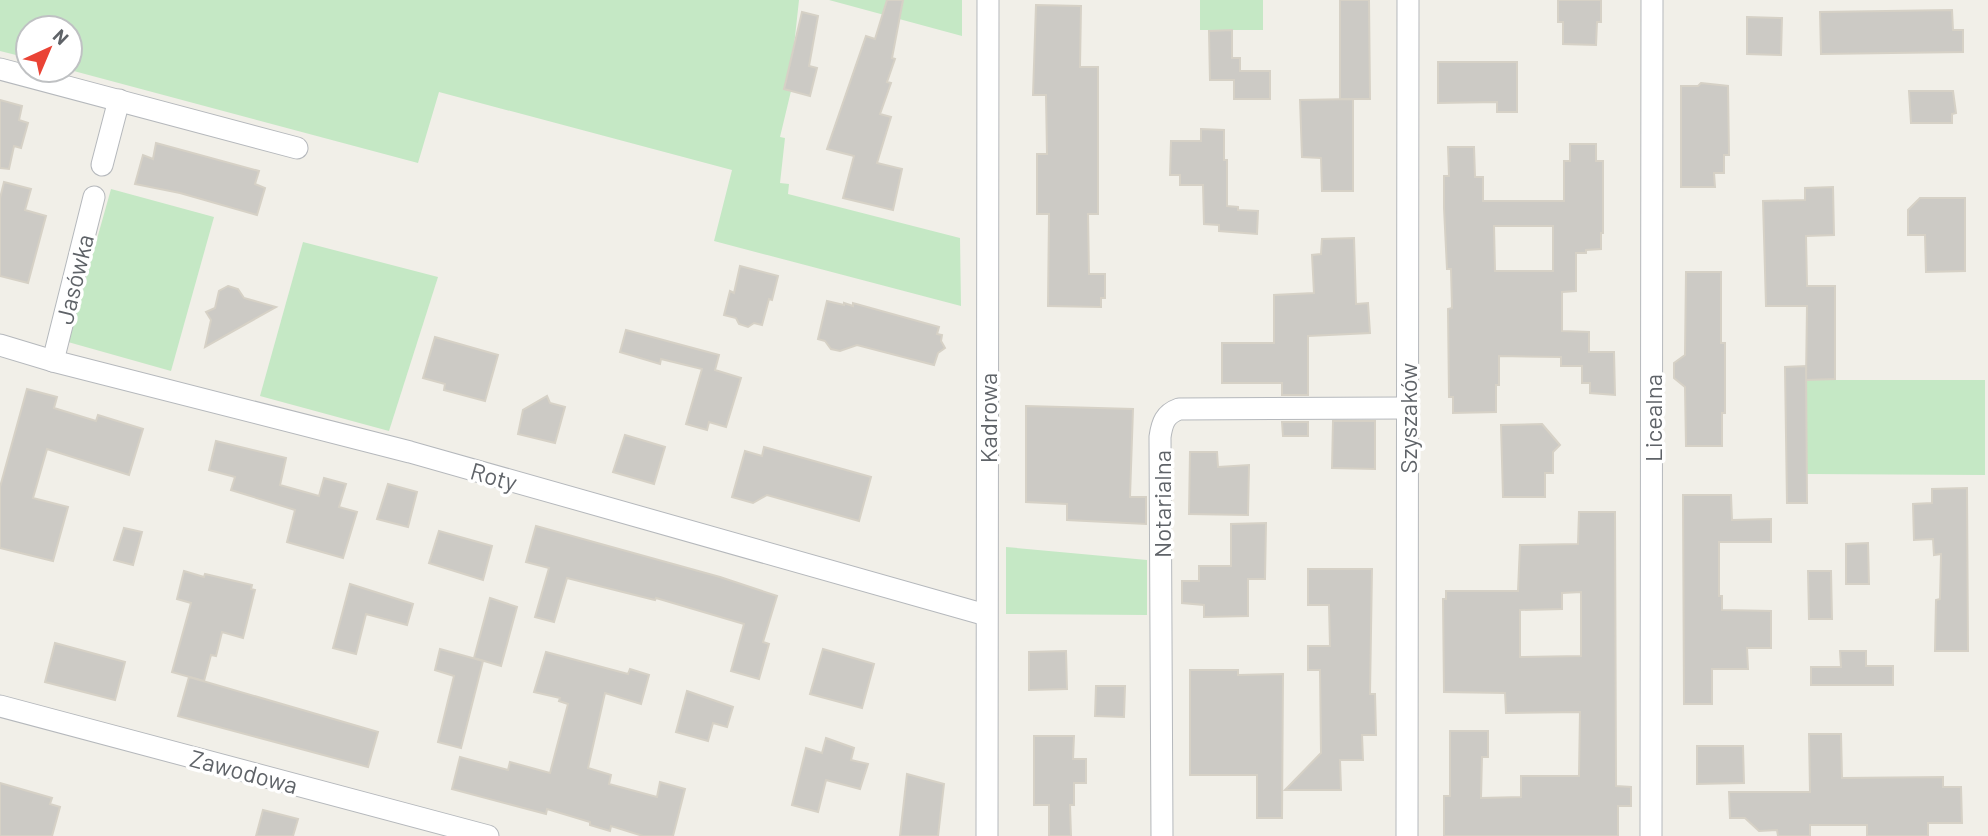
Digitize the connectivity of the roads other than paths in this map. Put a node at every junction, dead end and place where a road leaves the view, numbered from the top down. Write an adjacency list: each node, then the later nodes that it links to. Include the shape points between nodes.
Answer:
1 (988, 0): 12 (street, Kadrowa)
2 (1408, 0): 11 (street, Szyszaków)
3 (1652, 0): 18 (street, Licealna)
4 (0, 69): 5 (street)
5 (119, 100): 6 (street); 7 (street)
6 (297, 148)
7 (102, 165)
8 (94, 197): 10 (street, Jasówka)
9 (0, 345): 10 (street, Roty)
10 (53, 361): 12 (street, Roty, via 410,452)
11 (1407, 408): 16 (street, Notarialna, via 1179,409 1163,422); 17 (street, Szyszaków)
12 (986, 615): 15 (street, Kadrowa)
13 (0, 706): 14 (street, Zawodowa)
14 (488, 836)
15 (987, 836)
16 (1161, 836)
17 (1407, 836)
18 (1651, 836)

